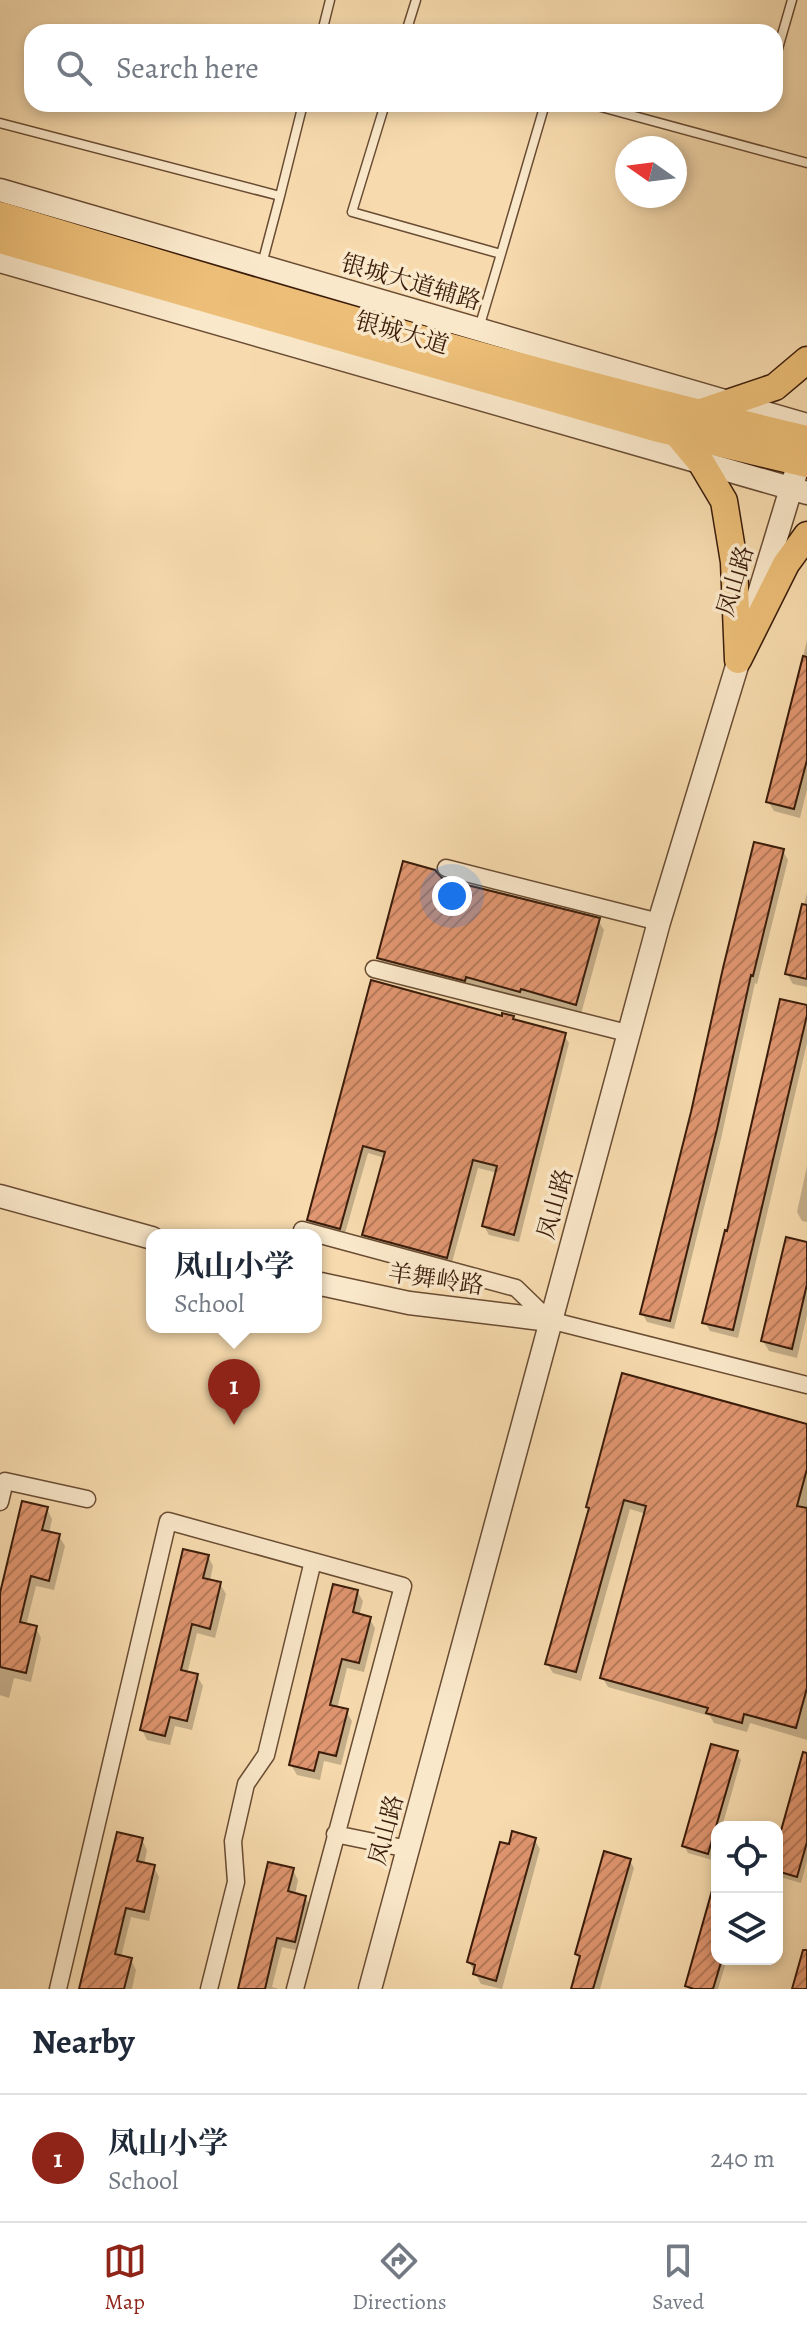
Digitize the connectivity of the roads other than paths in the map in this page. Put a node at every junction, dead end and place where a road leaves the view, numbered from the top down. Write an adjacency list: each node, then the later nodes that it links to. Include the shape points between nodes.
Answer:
1 (330, 0): 4 (lane)
2 (416, 0): 5 (lane)
3 (792, 0): 6 (lane)
4 (324, 24)
5 (408, 24)
6 (783, 31)
7 (301, 112): 14 (lane)
8 (383, 112): 17 (lane, via 352,212)
9 (543, 112): 17 (lane)
10 (619, 112): 12 (lane)
11 (0, 123): 14 (lane)
12 (807, 163)
13 (0, 190): 22 (street, 银城大道辅路)
14 (280, 196): 19 (lane)
15 (0, 215): 19 (main road, 银城大道)
16 (0, 240): 25 (main road, 银城大道)
17 (501, 254): 20 (lane)
18 (0, 261): 27 (street)
19 (255, 292): 20 (main road, 银城大道)
20 (472, 352): 23 (main road, 银城大道)
21 (807, 360): 22 (main road, via 775,387)
22 (732, 403): 23 (main road); 24 (street, 银城大道辅路)
23 (697, 413): 26 (main road, 银城大道)
24 (807, 425)
25 (676, 433): 26 (main road, 银城大道); 27 (main road)
26 (805, 448): 28 (street, 凤山路)
27 (702, 464): 28 (street); 30 (main road, via 724,501 734,562)
28 (798, 491): 30 (street, 凤山路)
29 (807, 535): 30 (main road, via 786,564)
30 (738, 660): 32 (street, 凤山路)
31 (446, 868): 32 (street)
32 (659, 922): 34 (street, 凤山路)
33 (374, 969): 34 (street)
34 (631, 1034): 39 (street, 凤山路)
35 (0, 1196): 37 (street)
36 (322, 1235): 39 (street, via 516,1288)
37 (146, 1236)
38 (322, 1284): 39 (street, 羊舞岭路, via 409,1303)
39 (549, 1320): 40 (street); 46 (street, 凤山路)
40 (807, 1385)
41 (3, 1480): 42 (street); 43 (street)
42 (87, 1499)
43 (0, 1502)
44 (313, 1561): 45 (street, via 403,1586); 47 (street, via 168,1521); 48 (street, via 266,1755 246,1784 233,1841 236,1882)
45 (335, 1834): 46 (street); 49 (street)
46 (408, 1849): 50 (street, 凤山路)
47 (58, 1989)
48 (209, 1989)
49 (295, 1989)
50 (370, 1989)

